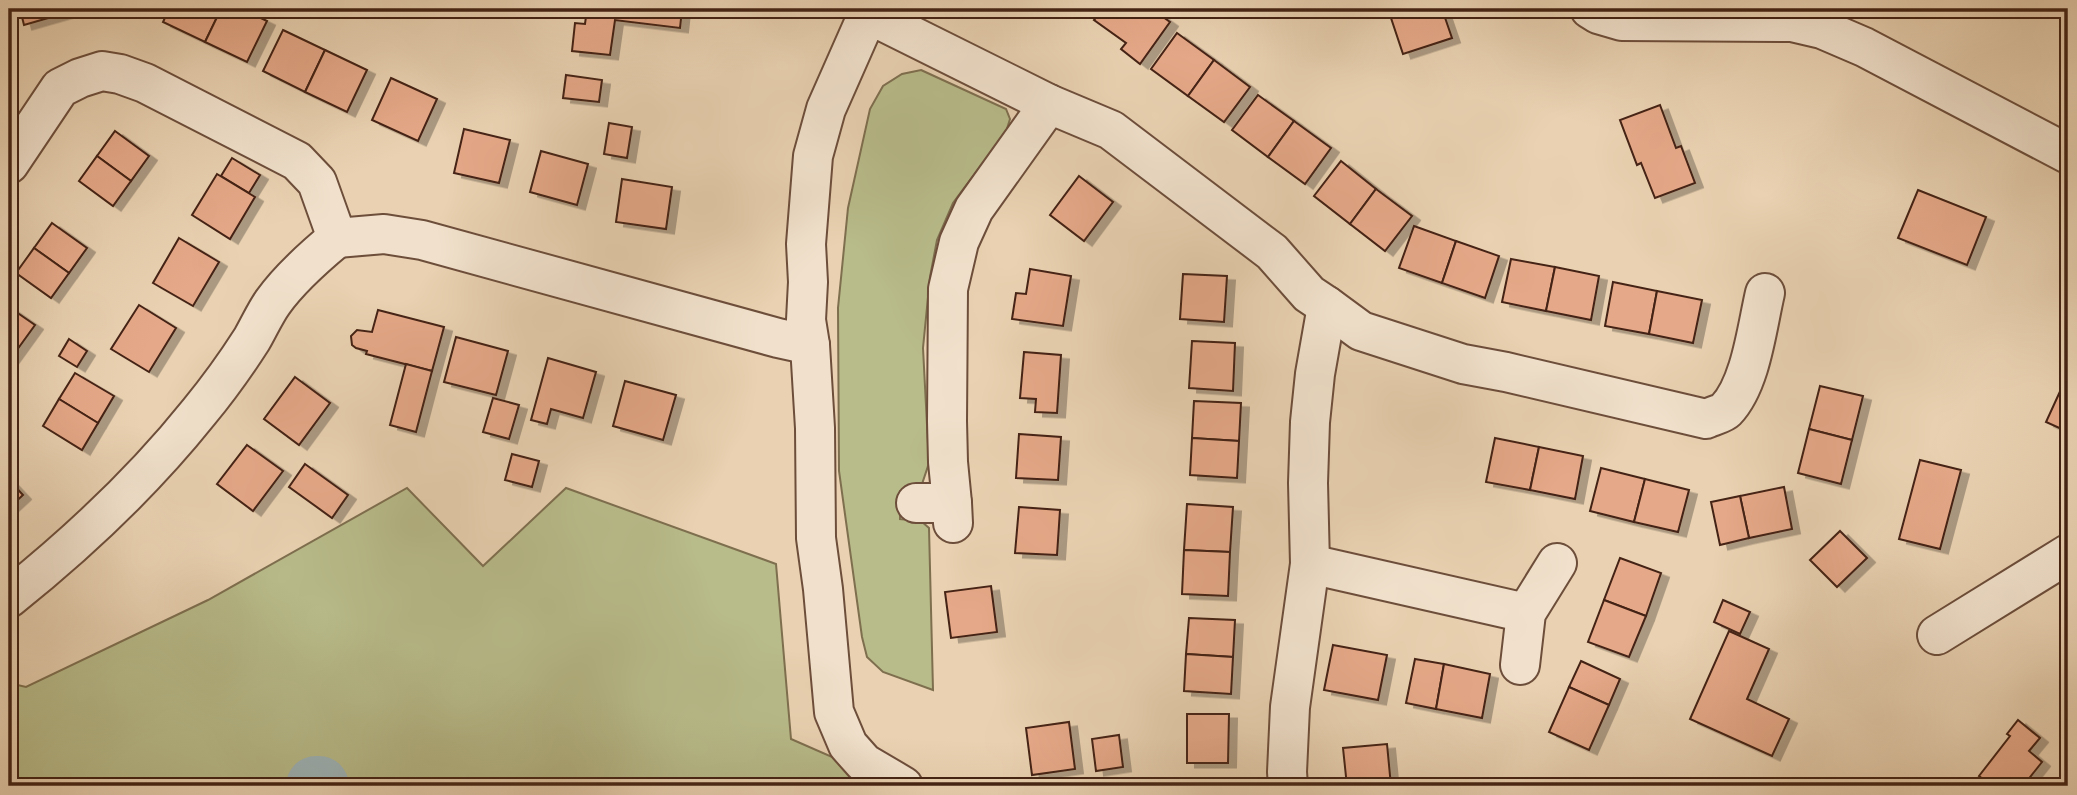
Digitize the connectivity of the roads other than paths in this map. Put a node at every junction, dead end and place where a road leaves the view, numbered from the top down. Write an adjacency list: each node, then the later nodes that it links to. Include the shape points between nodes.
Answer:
1 (1590, 9): 4 (street, via 1622,22 1792,22 1822,29)
2 (869, 11): 3 (street); 9 (street, via 826,109 813,156 806,244)
3 (1049, 104): 8 (street, via 1111,130 1272,252 1309,294); 10 (street, via 974,209 959,242 948,289 948,448)
4 (2068, 154)
5 (9, 164): 6 (street, via 60,88 102,71 120,74 297,161 317,181)
6 (337, 238): 9 (street, via 384,234 422,240); 14 (street, via 273,302 201,410 152,469 63,554)
7 (1765, 293): 8 (street, via 1739,391 1725,412 1706,419 1452,361 1360,331)
8 (1327, 306): 13 (street, via 1310,422)
9 (810, 345): 18 (street, via 816,538 834,712 848,745 864,763)
10 (940, 510)
11 (2068, 554): 16 (street)
12 (1557, 563): 15 (street)
13 (1310, 564): 15 (street); 19 (street, via 1290,707)
14 (9, 597)
15 (1526, 613): 17 (street)
16 (1937, 635)
17 (1520, 665)
18 (903, 786)
19 (1288, 786)

